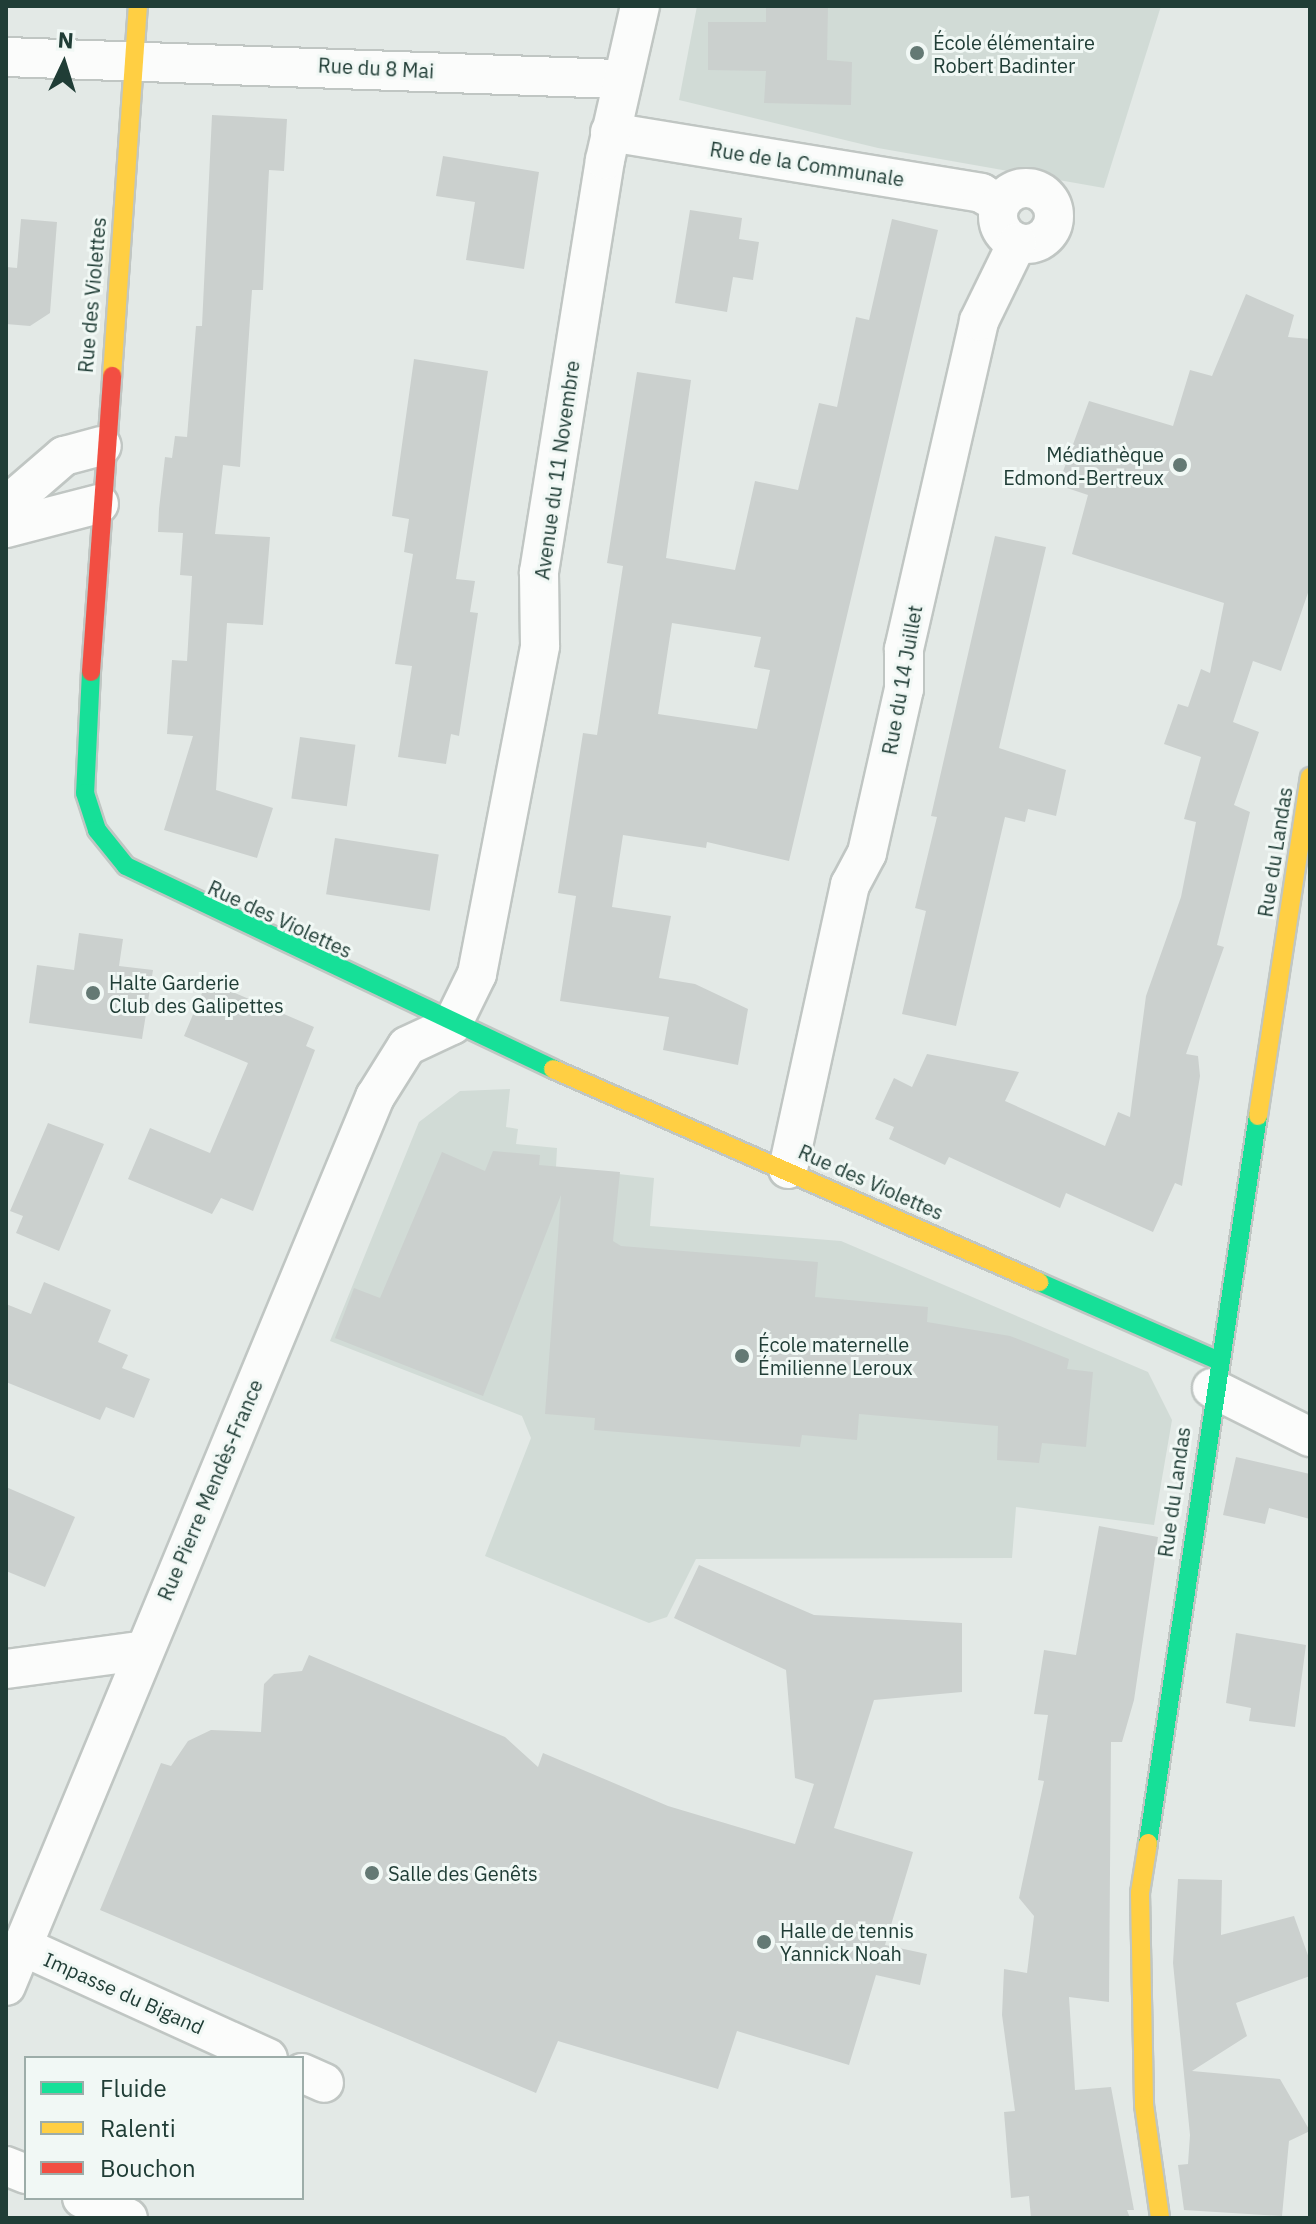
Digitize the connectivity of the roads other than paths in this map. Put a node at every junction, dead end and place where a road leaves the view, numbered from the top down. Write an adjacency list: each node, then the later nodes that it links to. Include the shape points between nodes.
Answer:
1 (138, 6): 4 (street, Rue des Violettes)
2 (640, 6): 5 (street, Avenue du 11 Novembre)
3 (6, 57): 4 (street, Rue du 8 Mai)
4 (133, 57): 5 (street, Rue du 8 Mai); 9 (street, Rue des Violettes)
5 (619, 79): 6 (street, Avenue du 11 Novembre)
6 (610, 132): 7 (street, Rue de la Communale, via 981,193); 15 (street, Avenue du 11 Novembre, via 539,572 540,646 515,788 477,974)
7 (1000, 204): 8 (street, via 999,223); 8 (street, via 1013,191 1031,188 1052,205 1050,231 1036,243)
8 (1017, 243): 16 (street, Rue du 14 Juillet, via 979,321 904,649 904,689 867,853 850,885)
9 (102, 446): 10 (street, Rue des Violettes); 11 (street, via 64,456)
10 (99, 504): 12 (street); 15 (street, Rue des Violettes, via 85,751 85,793 97,830 139,874)
11 (6, 506)
12 (6, 528)
13 (1310, 777): 14 (street, Rue du Landas)
14 (1302, 871): 17 (street, Rue du Landas)
15 (452, 1025): 16 (street, Rue des Violettes); 19 (street, Rue Pierre Mendès-France, via 407,1046 375,1097)
16 (788, 1169): 17 (street, Rue des Violettes)
17 (1214, 1374): 18 (street); 26 (street, Rue du Landas, via 1140,1893 1144,2105)
18 (1310, 1437)
19 (140, 1651): 20 (street); 21 (street, Rue Pierre Mendès-France)
20 (6, 1669)
21 (24, 1947): 22 (street, Rue Pierre Mendès-France); 23 (street, Impasse du Bigand)
22 (6, 1986)
23 (264, 2056)
24 (87, 2200): 25 (street)
25 (128, 2218)
26 (1160, 2218)

